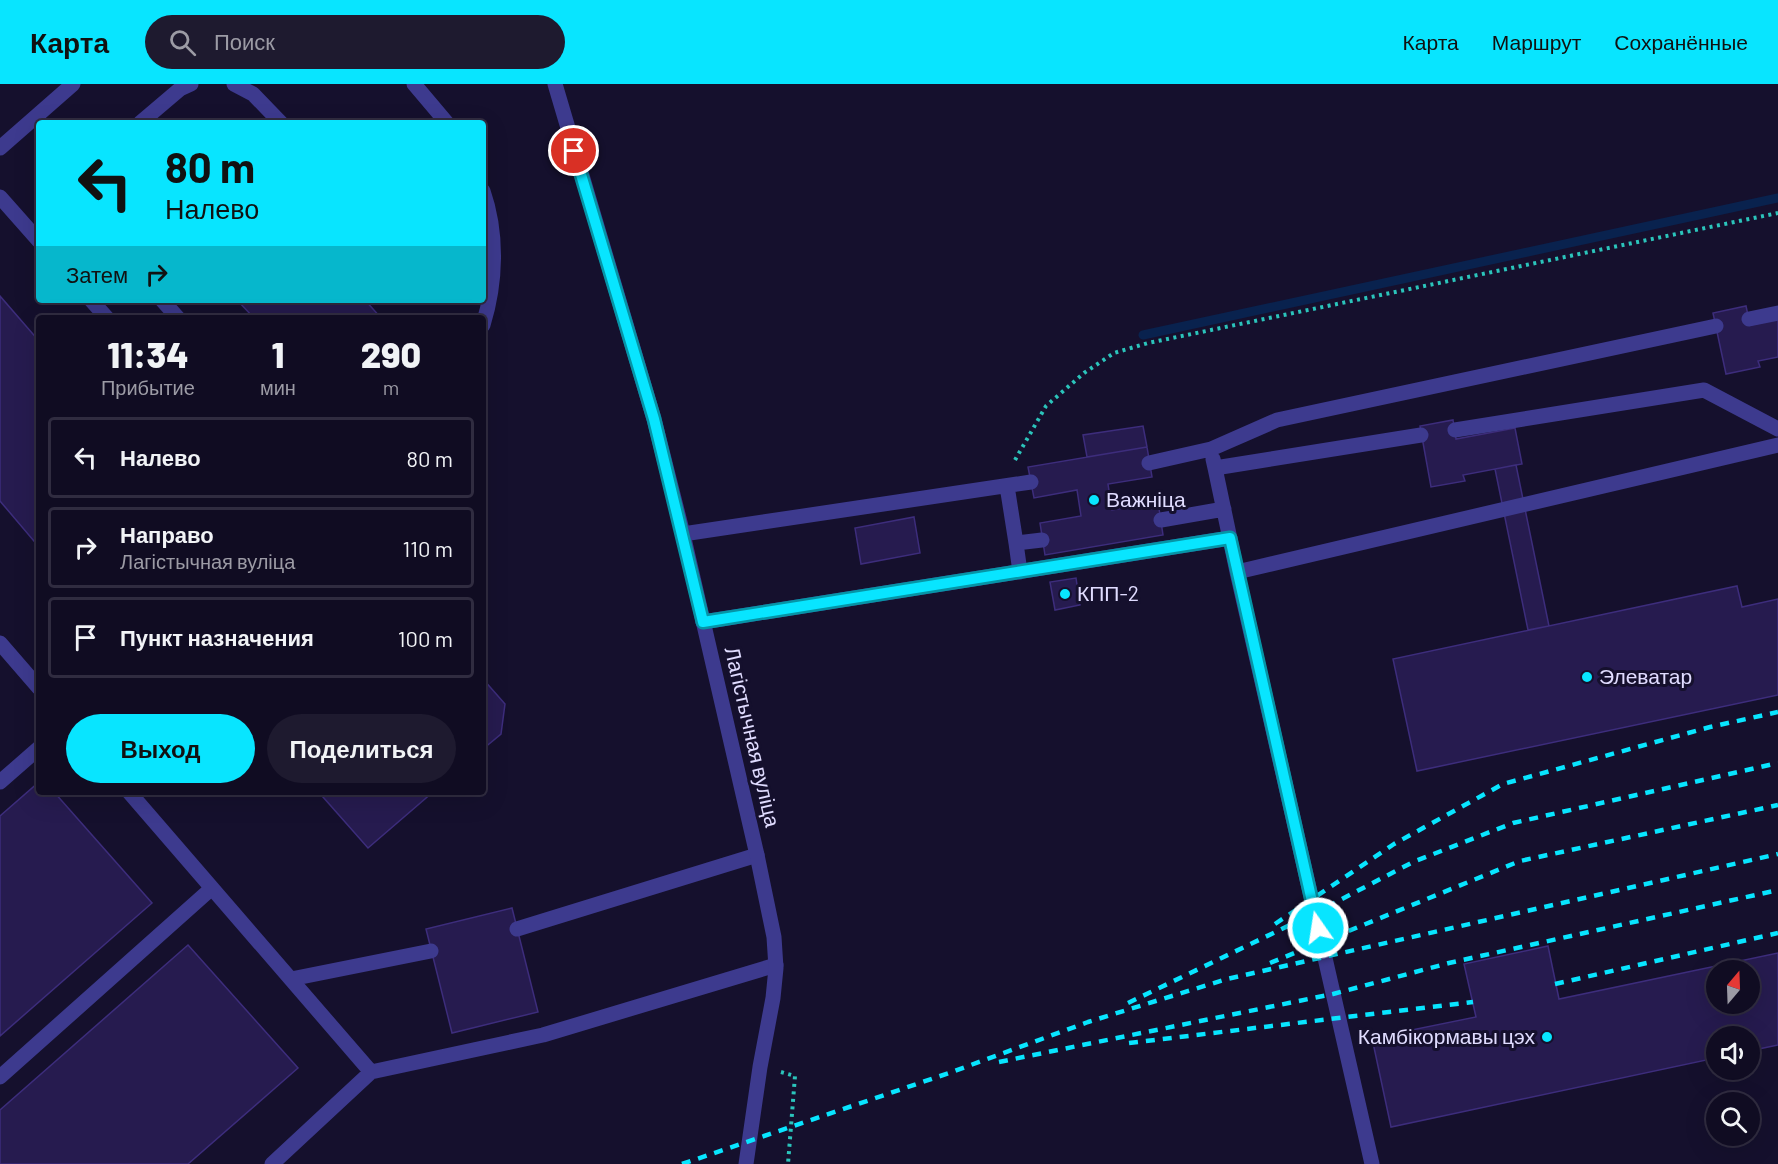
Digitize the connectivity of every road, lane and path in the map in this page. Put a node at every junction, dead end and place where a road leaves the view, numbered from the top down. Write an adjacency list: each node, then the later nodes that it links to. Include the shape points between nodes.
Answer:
1 (73, 84): 9 (street)
2 (191, 84): 6 (street)
3 (234, 84): 7 (street, via 253,94)
4 (414, 84): 8 (street)
5 (555, 84): 33 (street, Лагістычная вуліца, via 654,419)
6 (144, 120)
7 (278, 120)
8 (444, 120)
9 (0, 147)
10 (0, 197): 13 (street)
11 (486, 204): 19 (street, via 492,231 493,269)
12 (1778, 213): 30 (path, via 1114,353 1046,406 1016,456)
13 (36, 238)
14 (94, 303): 17 (street)
15 (165, 303): 18 (street)
16 (1778, 313): 20 (street)
17 (104, 315)
18 (175, 315)
19 (486, 316)
20 (1749, 319)
21 (1716, 326): 26 (street, via 1277,420)
22 (1778, 429): 23 (street, via 1704,390)
23 (1455, 430)
24 (1421, 435): 28 (street)
25 (1778, 445): 38 (street)
26 (1211, 449): 27 (street); 28 (street)
27 (1149, 463)
28 (1215, 468): 31 (street)
29 (1031, 482): 30 (street)
30 (1007, 486): 33 (street); 36 (street)
31 (1224, 509): 32 (street); 34 (street)
32 (1161, 520)
33 (683, 534): 39 (street, Лагістычная вуліца)
34 (1230, 538): 37 (street); 38 (street)
35 (1042, 540): 36 (street)
36 (1016, 543): 37 (street)
37 (1020, 572): 39 (street)
38 (1238, 572): 57 (street)
39 (703, 622): 45 (street, Лагістычная вуліца)
40 (0, 643): 41 (street)
41 (36, 685)
42 (36, 751): 43 (street)
43 (0, 782)
44 (132, 795): 46 (street)
45 (757, 855): 47 (street); 49 (street, Лагістычная вуліца)
46 (212, 888): 50 (street); 53 (street)
47 (518, 929)
48 (431, 951): 50 (street)
49 (776, 965): 51 (street, Лагістычная вуліца); 52 (street, via 543,1035)
50 (291, 979): 52 (street)
51 (760, 1066): 55 (street, Лагістычная вуліца); 56 (path, via 795,1077)
52 (371, 1072): 54 (street)
53 (0, 1077)
54 (272, 1164)
55 (746, 1164)
56 (788, 1164)
57 (1372, 1164)

